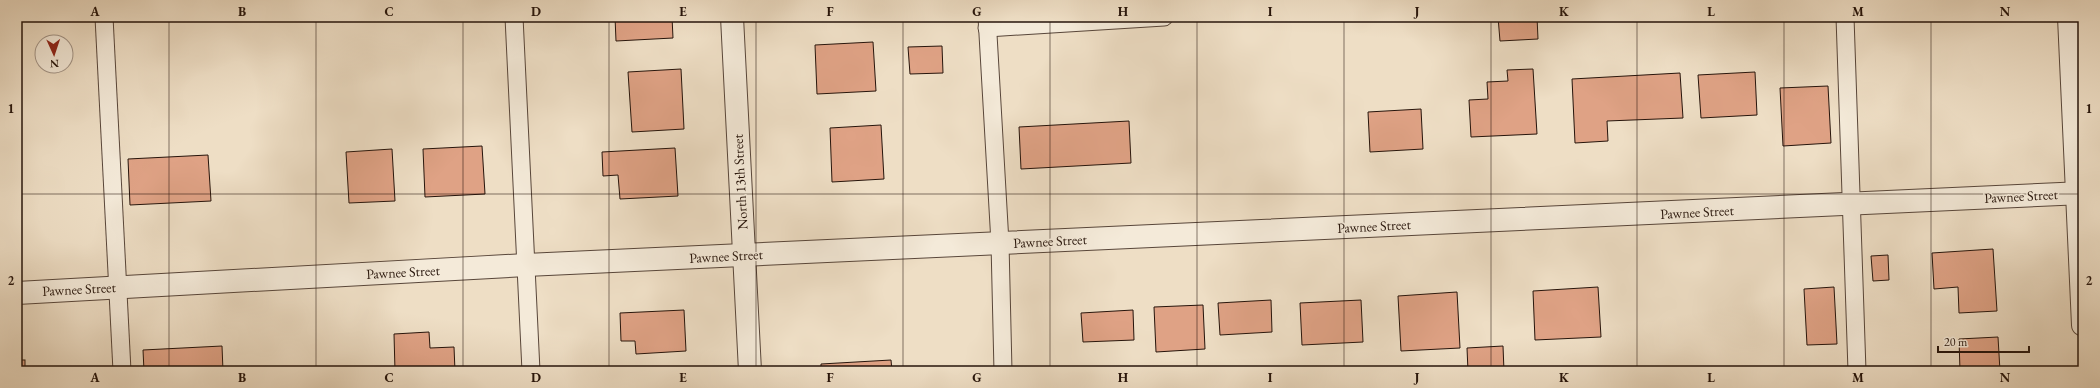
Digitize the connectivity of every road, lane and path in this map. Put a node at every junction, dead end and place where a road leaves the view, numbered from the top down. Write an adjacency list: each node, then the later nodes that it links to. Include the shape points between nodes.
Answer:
1 (104, 17): 13 (lane)
2 (514, 17): 12 (lane)
3 (732, 17): 11 (street, North 13th Street)
4 (1164, 17): 7 (lane)
5 (1845, 17): 9 (lane)
6 (2069, 17): 8 (street)
7 (987, 23): 10 (lane)
8 (2080, 193): 9 (street, Pawnee Street); 15 (street)
9 (1853, 205): 10 (street, Pawnee Street); 20 (lane)
10 (1000, 243): 11 (street, Pawnee Street); 19 (lane)
11 (744, 255): 12 (street, Pawnee Street); 18 (street, North 13th Street)
12 (526, 265): 13 (street, Pawnee Street); 17 (lane)
13 (119, 287): 14 (street, Pawnee Street); 16 (lane)
14 (17, 293)
15 (2083, 325)
16 (122, 371)
17 (531, 371)
18 (750, 371)
19 (1002, 371)
20 (1857, 371)

